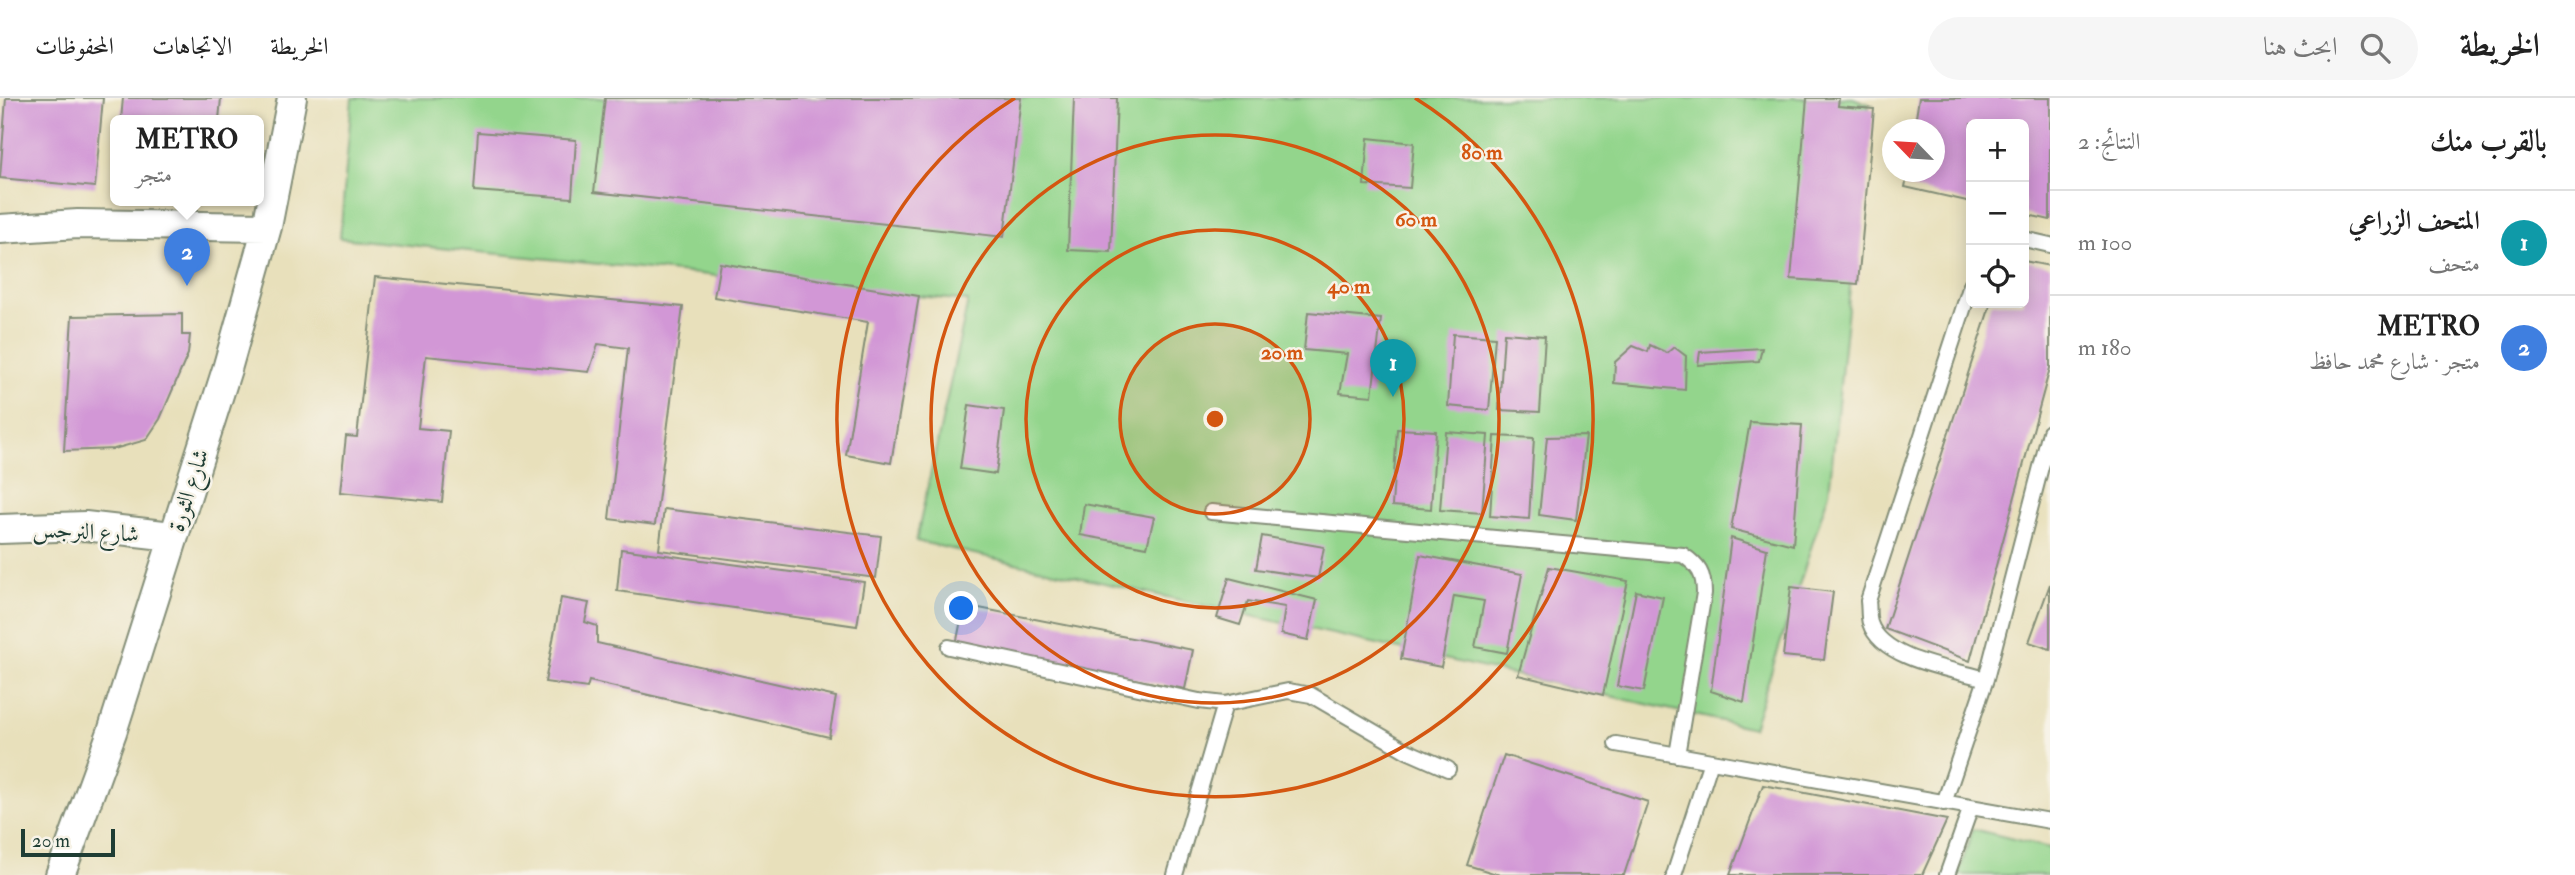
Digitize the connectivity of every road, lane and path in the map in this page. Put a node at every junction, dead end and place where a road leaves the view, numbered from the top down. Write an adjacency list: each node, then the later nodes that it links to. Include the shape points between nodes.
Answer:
1 (292, 98): 2 (street, شارع الثورة)
2 (267, 227): 3 (street, via 78,224); 10 (street, شارع الثورة)
3 (0, 229)
4 (2029, 240): 5 (lane)
5 (2050, 245)
6 (1966, 300): 12 (lane, via 1868,600 1870,622 1880,640 1897,653)
7 (2050, 432): 12 (lane)
8 (1211, 512): 15 (lane, via 1683,555 1696,564 1704,578 1704,593)
9 (0, 530): 10 (street, شارع النرجس, via 85,526)
10 (172, 537): 21 (street, شارع الثورة, via 112,732)
11 (949, 647): 13 (lane)
12 (1986, 679): 18 (lane)
13 (1225, 704): 17 (lane, via 1288,691 1311,695 1397,746); 22 (lane)
14 (1616, 744): 15 (lane)
15 (1676, 755): 16 (lane)
16 (1711, 761): 18 (lane); 23 (lane)
17 (1448, 769)
18 (1944, 803): 19 (lane)
19 (1971, 807): 20 (lane); 24 (lane)
20 (2050, 821)
21 (60, 875)
22 (1175, 875)
23 (1674, 875)
24 (1947, 875)

